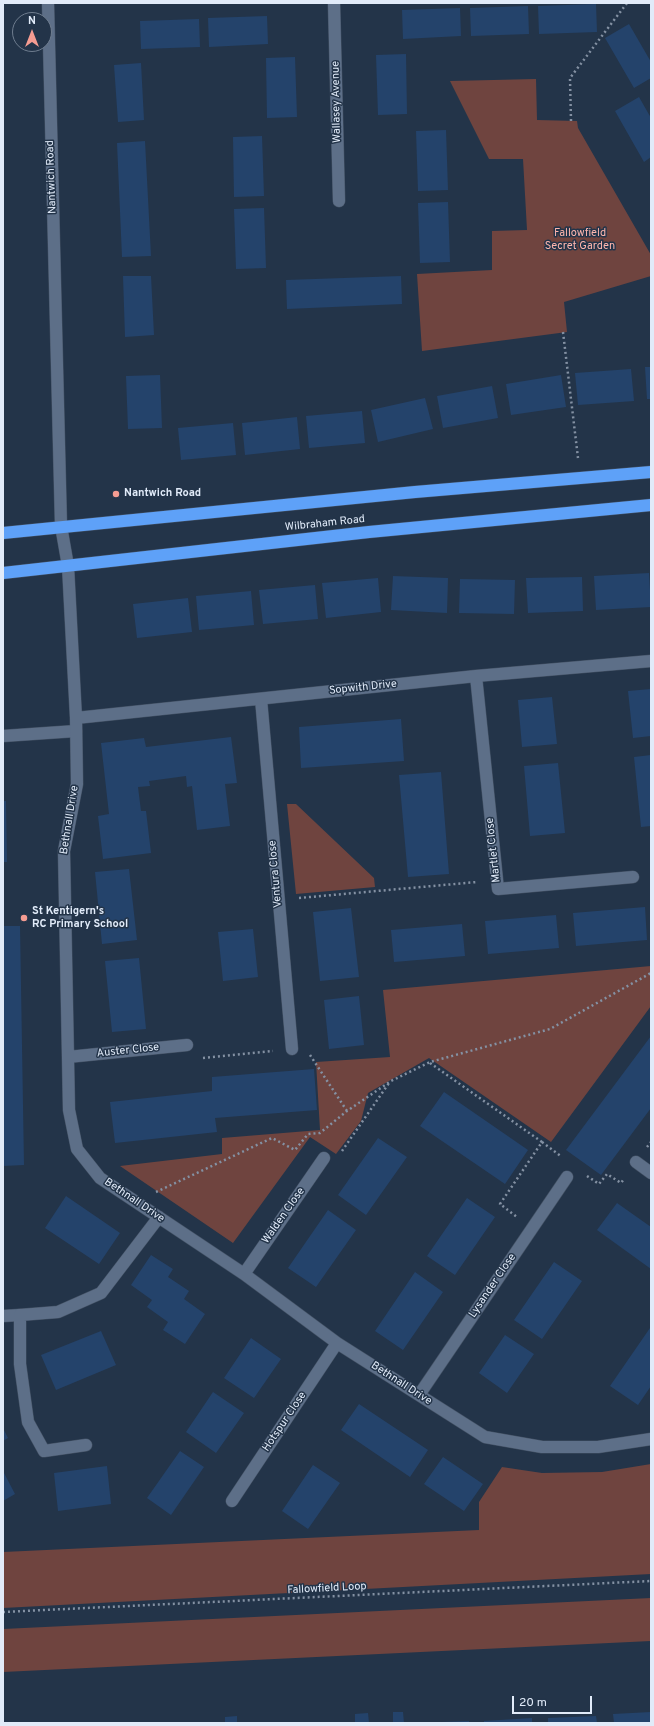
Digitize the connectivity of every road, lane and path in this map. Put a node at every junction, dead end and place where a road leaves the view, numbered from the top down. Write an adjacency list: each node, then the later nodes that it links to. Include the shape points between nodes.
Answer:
1 (48, 3): 10 (street, Nantwich Road)
2 (334, 3): 5 (street, Wallasey Avenue)
3 (627, 3): 4 (path, via 570,78)
4 (571, 121)
5 (339, 201)
6 (563, 332): 8 (path)
7 (651, 472): 8 (highway)
8 (580, 479): 10 (highway)
9 (651, 505): 12 (highway, Wilbraham Road, via 369,532)
10 (61, 526): 11 (highway); 12 (street, Nantwich Road)
11 (3, 533)
12 (68, 566): 13 (highway, Wilbraham Road); 17 (street, Bethnall Drive)
13 (3, 573)
14 (651, 661): 15 (street, Sopwith Drive)
15 (476, 676): 16 (street, Sopwith Drive); 21 (street, Martlet Close)
16 (260, 699): 17 (street, Sopwith Drive); 22 (street, Ventura Close)
17 (76, 718): 18 (street, Bethnall Drive)
18 (76, 731): 19 (street); 26 (street, Bethnall Drive, via 76,784 64,851)
19 (3, 736)
20 (633, 877): 21 (street, Martlet Close, via 498,889)
21 (497, 880): 22 (path)
22 (278, 900): 25 (street, Ventura Close)
23 (651, 973): 27 (path, via 550,1029)
24 (187, 1045): 25 (path, via 189,1059); 26 (street, Auster Close)
25 (292, 1049): 29 (path, via 304,1047)
26 (68, 1057): 37 (street, Bethnall Drive, via 69,1110 77,1149 100,1178)
27 (430, 1062): 28 (path); 30 (path)
28 (391, 1081): 29 (path); 31 (path, via 332,1164)
29 (347, 1111): 37 (path, via 320,1133 308,1134 295,1150 272,1138)
30 (542, 1142): 32 (path); 39 (path, via 500,1204)
31 (324, 1158): 40 (street, Walden Close)
32 (567, 1161)
33 (636, 1162): 34 (street); 35 (path, via 621,1183 607,1174 599,1184)
34 (651, 1173)
35 (586, 1175)
36 (567, 1177): 39 (street, Lysander Close)
37 (136, 1202): 38 (street, Bethnall Drive)
38 (159, 1217): 40 (street, Bethnall Drive); 41 (street, via 101,1293 58,1312)
39 (532, 1228): 44 (street, Lysander Close)
40 (244, 1274): 43 (street, Bethnall Drive)
41 (20, 1315): 42 (street); 46 (street, via 20,1364 28,1422 44,1451)
42 (3, 1316)
43 (337, 1343): 44 (street, Bethnall Drive); 47 (street, Hotspur Close)
44 (419, 1395): 45 (street, Bethnall Drive, via 485,1437 549,1447 598,1447)
45 (651, 1439)
46 (86, 1445)
47 (232, 1500)
48 (651, 1582): 49 (path, Fallowfield Loop)
49 (3, 1612)

